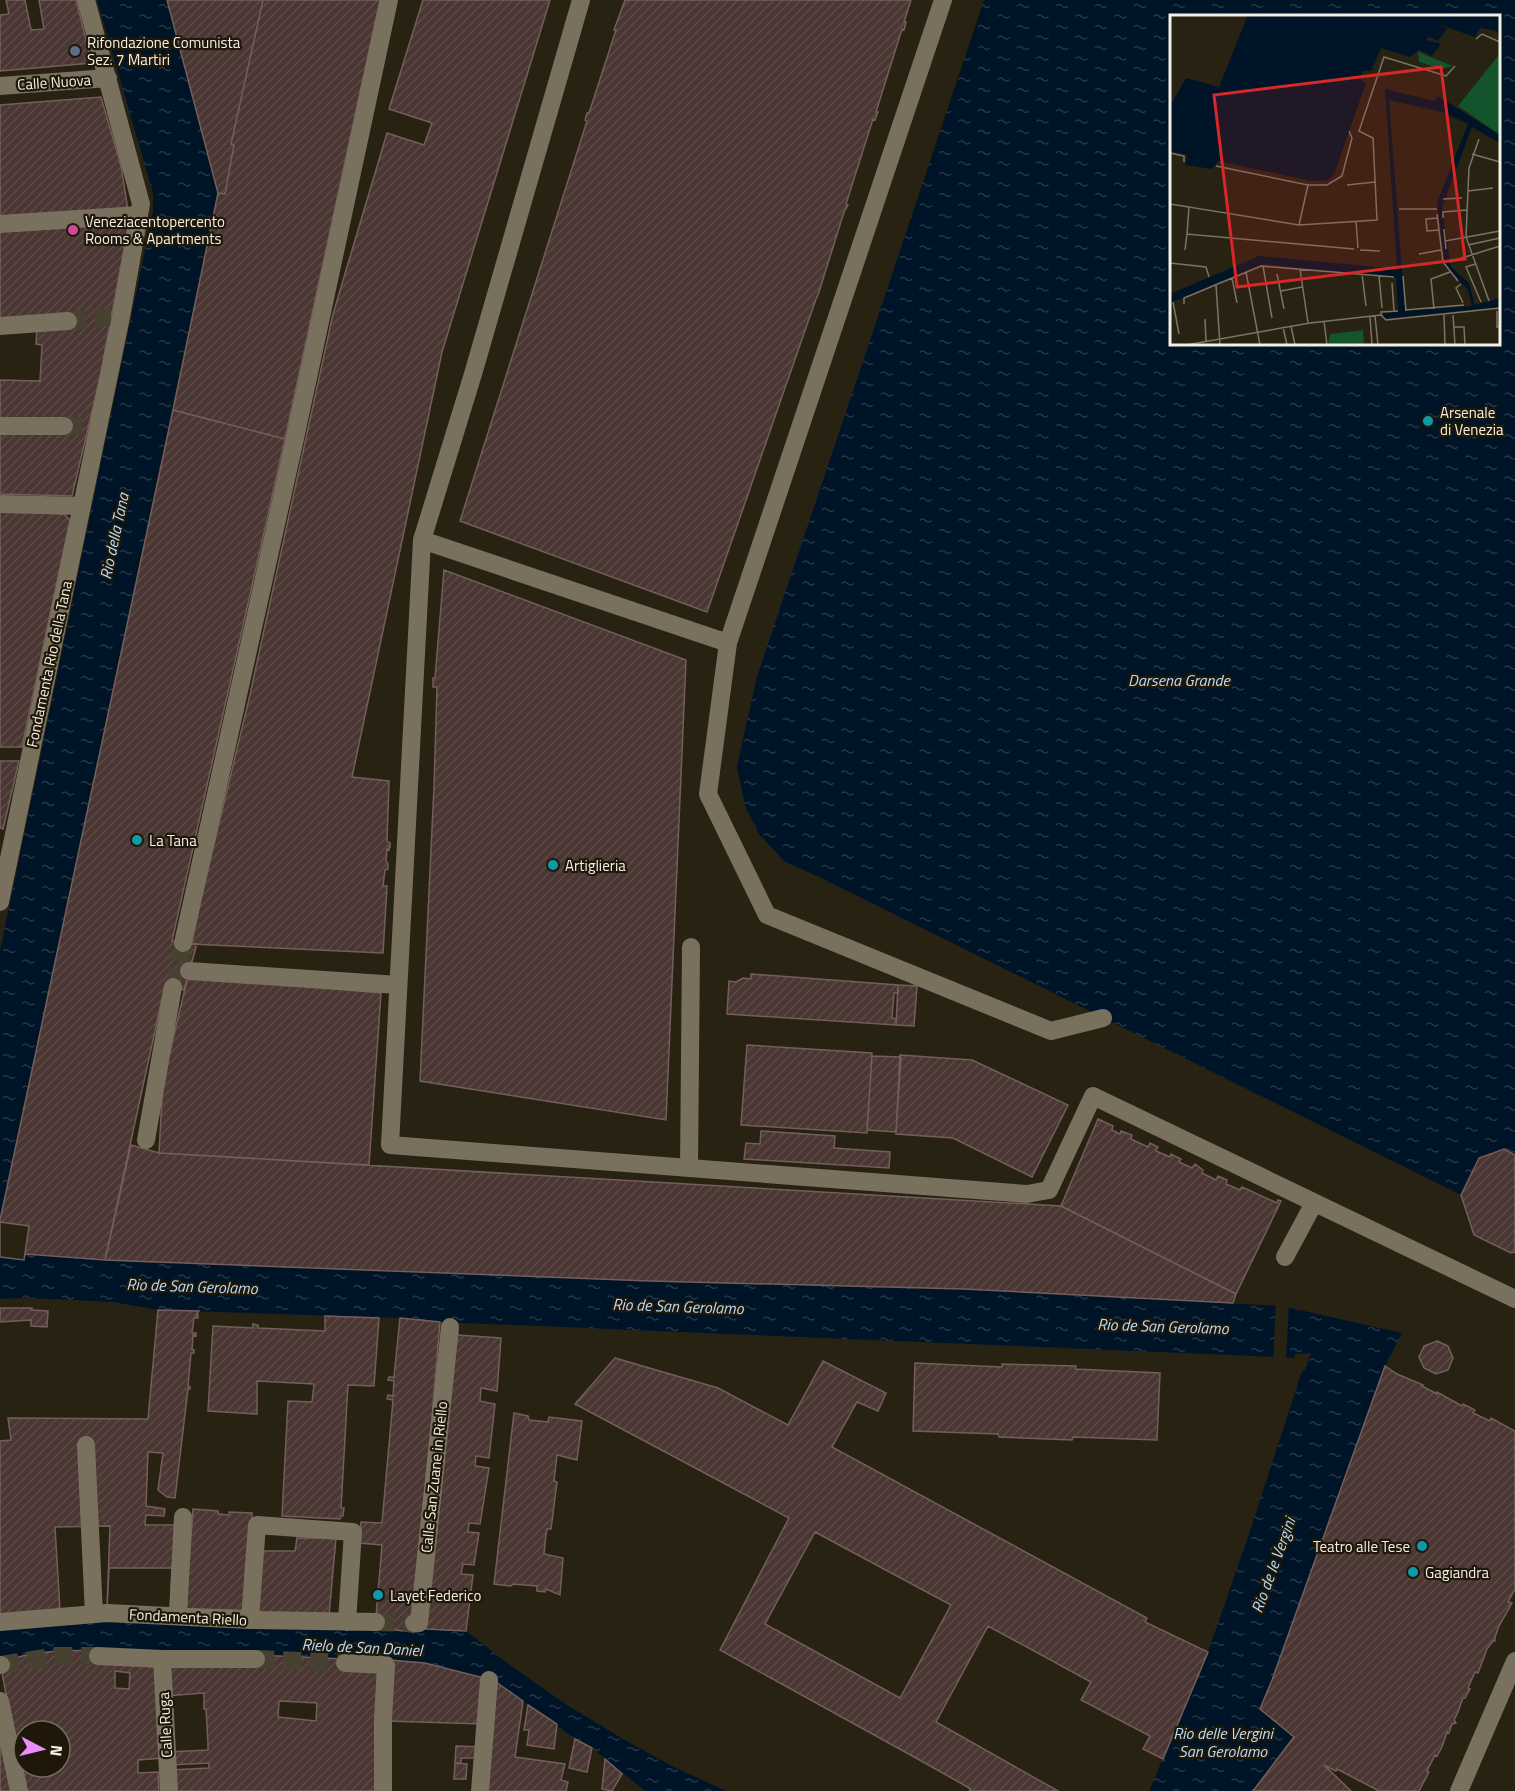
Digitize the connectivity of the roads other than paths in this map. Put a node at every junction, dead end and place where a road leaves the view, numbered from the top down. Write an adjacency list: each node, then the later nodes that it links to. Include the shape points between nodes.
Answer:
1 (86, 0): 5 (street, Fondamenta Rio della Tana)
2 (389, 0): 18 (street)
3 (581, 0): 15 (street)
4 (943, 0): 16 (street)
5 (108, 78): 6 (street, Calle Nuova); 7 (street, Fondamenta Rio della Tana, via 141,204)
6 (0, 86)
7 (139, 215): 8 (street); 14 (street, Fondamenta Rio della Tana, via 93,426)
8 (0, 224)
9 (68, 321): 10 (street)
10 (0, 326)
11 (0, 426): 12 (street)
12 (64, 426)
13 (0, 504): 14 (street)
14 (82, 506): 17 (street, Fondamenta Rio della Tana)
15 (422, 540): 16 (street); 21 (street)
16 (728, 643): 23 (street, via 708,794 767,915 1051,1031)
17 (0, 902)
18 (183, 943)
19 (691, 947): 25 (street)
20 (189, 971): 21 (street)
21 (398, 985): 25 (street, via 390,1145)
22 (173, 987): 24 (street)
23 (1103, 1018)
24 (146, 1140)
25 (689, 1168): 26 (street, via 1027,1194 1049,1190 1093,1096)
26 (1314, 1203): 27 (street); 28 (street)
27 (1285, 1257)
28 (1515, 1299)
29 (450, 1327): 38 (street, Calle San Zuane in Riello, via 419,1623)
30 (86, 1445): 32 (street)
31 (183, 1517): 33 (street)
32 (94, 1614): 33 (street, Fondamenta Riello); 35 (street, Fondamenta Riello)
33 (178, 1616): 34 (street, Fondamenta Riello)
34 (250, 1620): 36 (street, Fondamenta Riello); 36 (street, via 257,1525 353,1532)
35 (0, 1621)
36 (347, 1622): 37 (street, Fondamenta Riello)
37 (376, 1622)
38 (414, 1623)
39 (98, 1656): 40 (street)
40 (162, 1659): 41 (street); 47 (street, Calle Ruga)
41 (256, 1659)
42 (1515, 1661): 50 (street)
43 (345, 1664): 48 (street, via 386,1665)
44 (489, 1680): 49 (street)
45 (0, 1701): 46 (street)
46 (19, 1791)
47 (169, 1791)
48 (383, 1791)
49 (480, 1791)
50 (1459, 1791)

